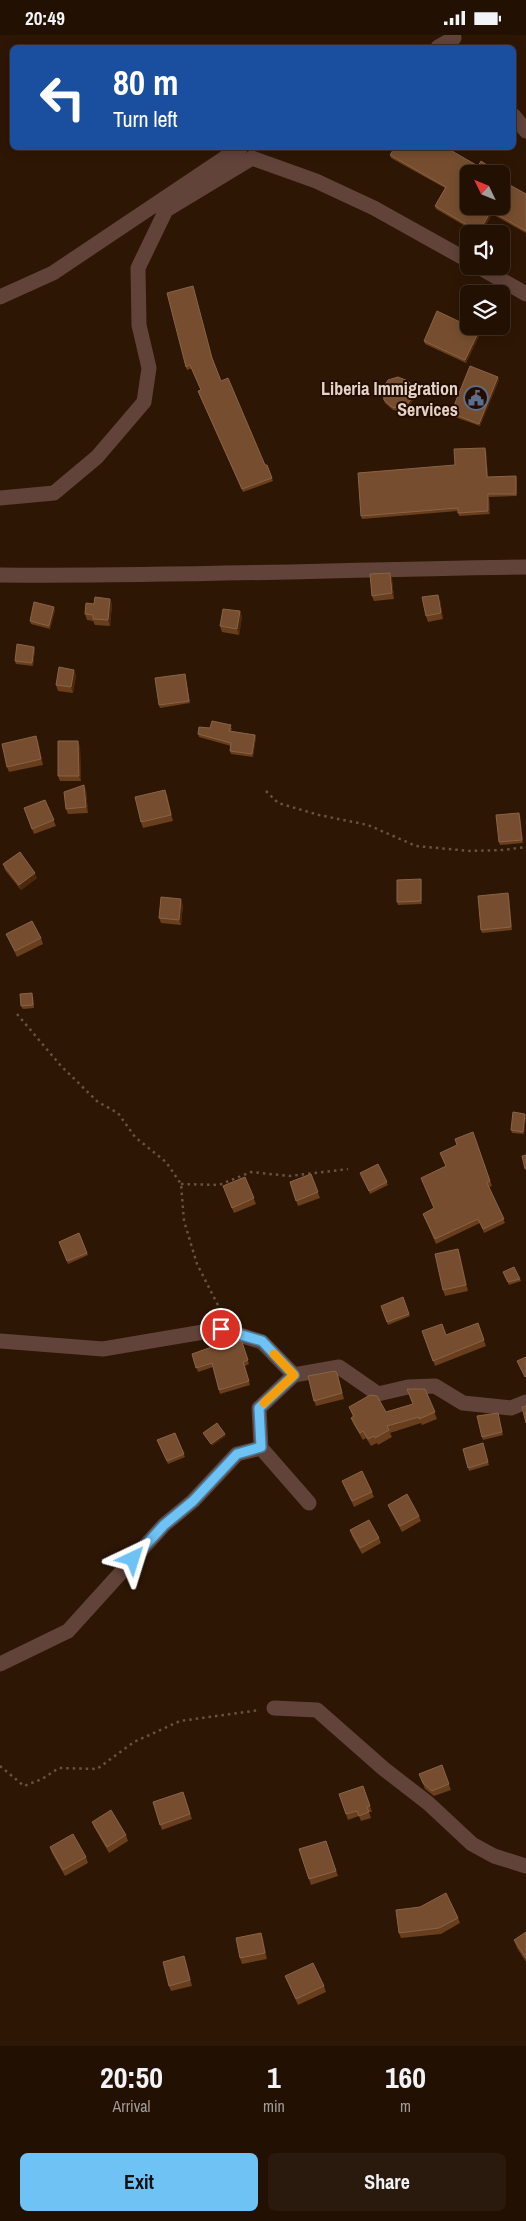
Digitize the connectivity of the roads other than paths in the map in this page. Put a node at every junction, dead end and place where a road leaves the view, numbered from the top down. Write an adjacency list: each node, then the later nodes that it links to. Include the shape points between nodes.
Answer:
1 (455, 40): 2 (street)
2 (443, 45)
3 (516, 118): 4 (street)
4 (526, 131)
5 (237, 150): 9 (street, via 53,273)
6 (460, 256): 10 (street, via 374,208 316,181 252,158 166,210 138,268 139,325 149,368 144,402 96,457 54,493)
7 (493, 275): 8 (street)
8 (526, 293)
9 (0, 297)
10 (0, 498)
11 (526, 567): 12 (street, via 119,576)
12 (0, 575)
13 (0, 1341): 14 (street, via 103,1349 221,1329 262,1341)
14 (294, 1375): 15 (street, via 339,1367 378,1394 408,1387 435,1386 463,1403 511,1408); 16 (street, via 259,1408)
15 (526, 1402)
16 (261, 1447): 17 (street); 18 (street, via 237,1454 193,1501 164,1525 68,1631)
17 (309, 1503)
18 (0, 1664)
19 (274, 1708): 20 (street, via 317,1710 472,1844 494,1856)
20 (526, 1866)

